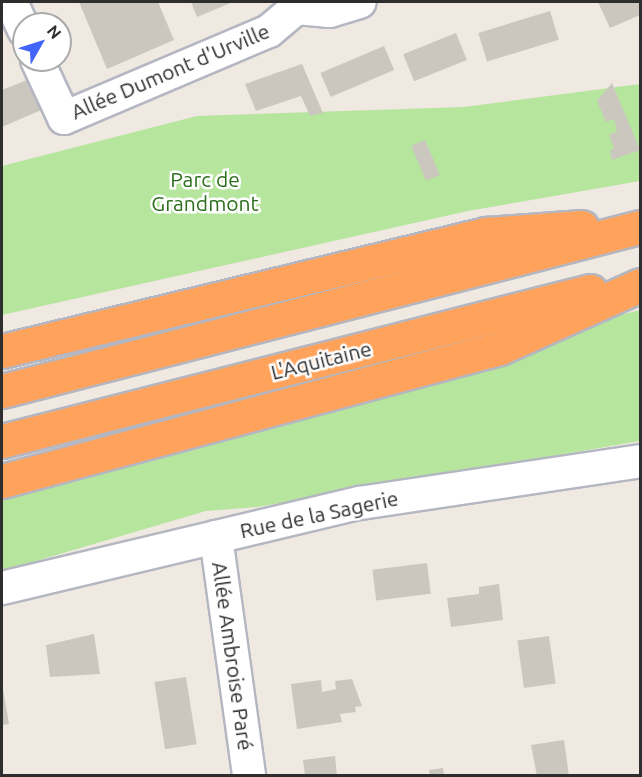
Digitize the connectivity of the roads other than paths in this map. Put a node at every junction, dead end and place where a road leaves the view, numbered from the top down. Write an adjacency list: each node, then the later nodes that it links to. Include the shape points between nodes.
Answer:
1 (360, 2): 2 (street, Allée Dumont d'Urville, via 330,11)
2 (297, 5): 3 (street, Allée Dumont d'Urville, via 269,31 64,118)
3 (43, 72)
4 (640, 225): 7 (highway, via 485,234); 8 (highway)
5 (640, 278): 9 (highway, L'Aquitaine)
6 (640, 285): 11 (highway, via 500,348)
7 (2, 351)
8 (2, 391)
9 (2, 441)
10 (640, 461): 12 (street, Rue de la Sagerie, via 360,503)
11 (2, 480)
12 (216, 537): 13 (street, Rue de la Sagerie); 14 (street, Allée Ambroise Paré)
13 (2, 588)
14 (249, 776)

